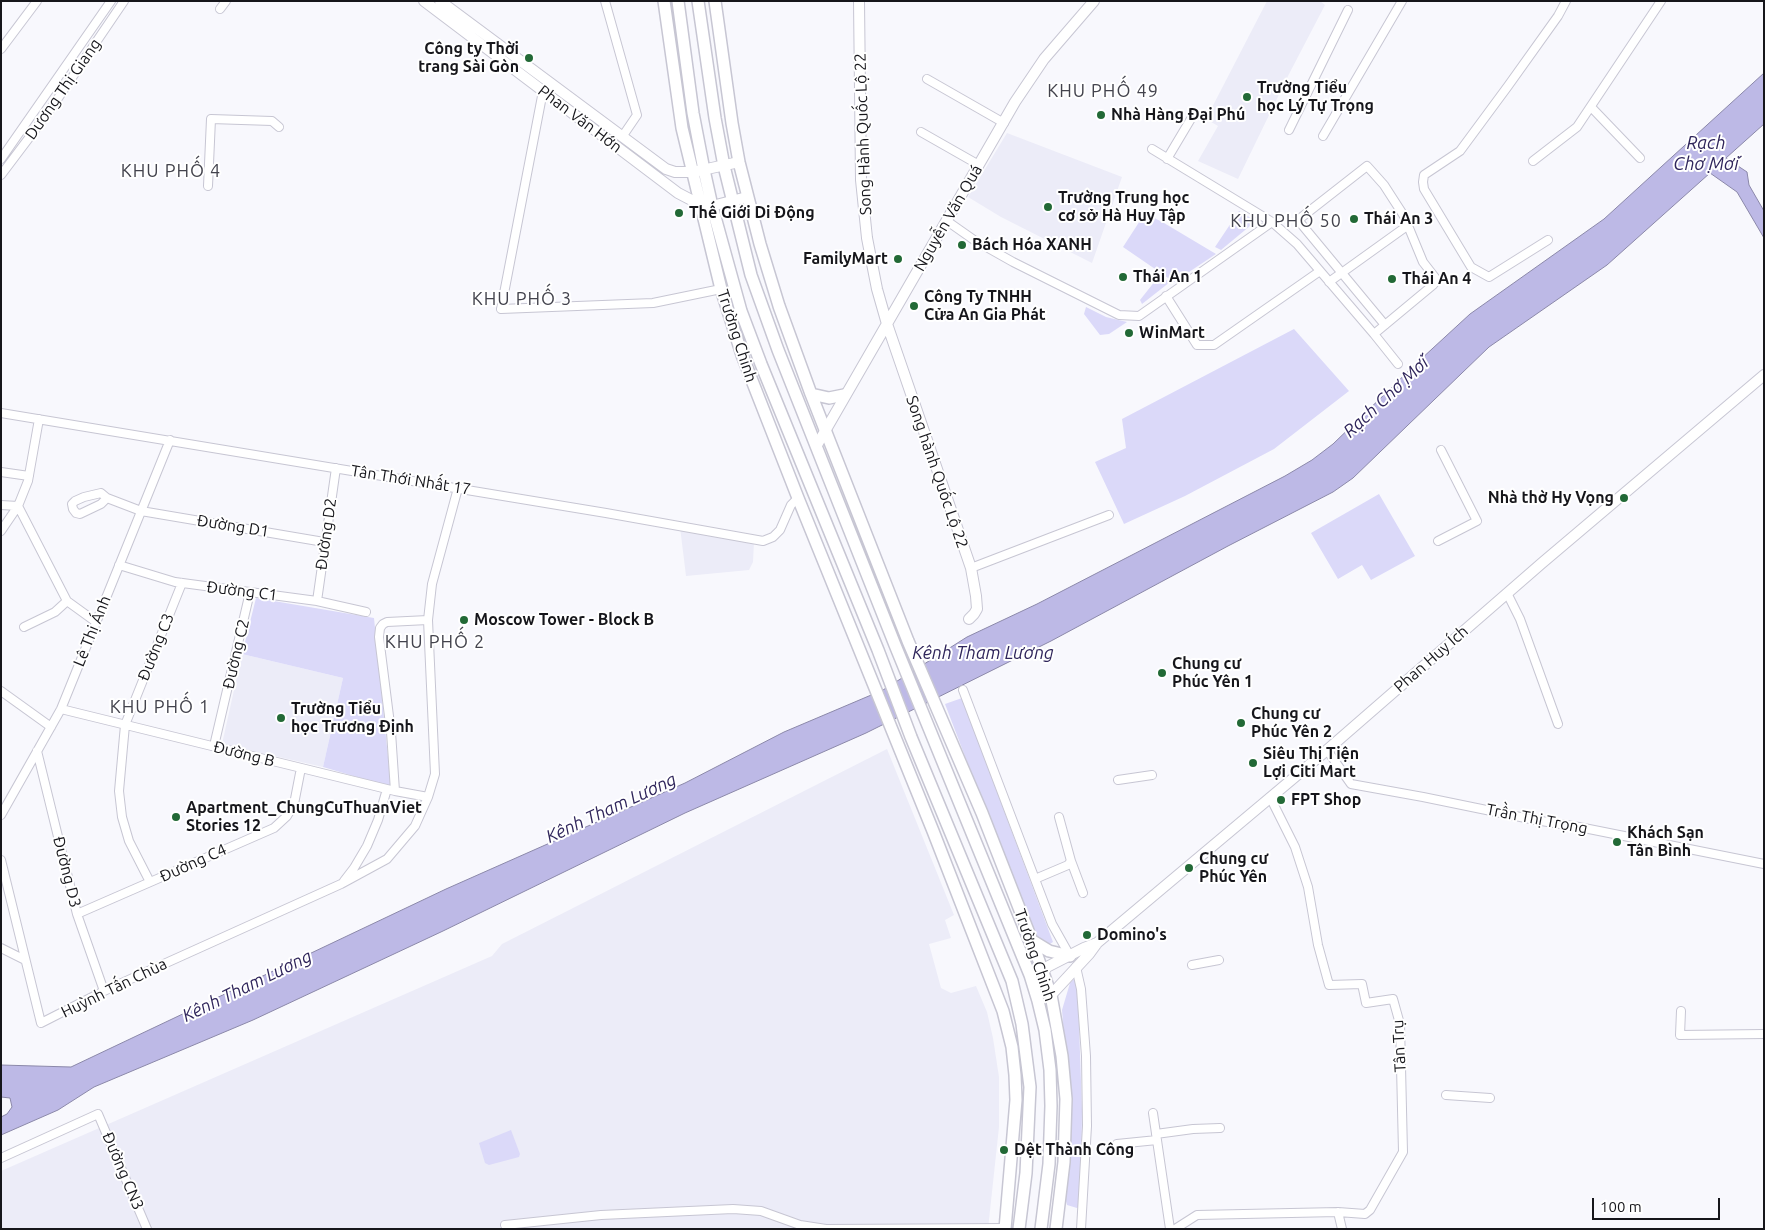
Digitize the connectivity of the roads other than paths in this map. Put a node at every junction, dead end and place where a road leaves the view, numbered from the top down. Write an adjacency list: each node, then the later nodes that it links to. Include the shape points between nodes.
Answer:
1 (37, 1): 20 (street)
2 (111, 1): 33 (street, Dương Thị Giang)
3 (124, 1): 40 (street, Dương Thị Giang, via 50,110)
4 (226, 1): 17 (street)
5 (424, 1): 19 (main road, Phan Văn Hớn)
6 (440, 1): 19 (main road, Phan Văn Hớn)
7 (605, 1): 30 (street, via 637,115)
8 (664, 1): 39 (main road, Trường Chinh, via 682,128)
9 (678, 1): 39 (main road, Trường Chinh)
10 (698, 1): 37 (main road, Trường Chinh)
11 (715, 1): 36 (main road)
12 (858, 1): 55 (main road, Song Hành Quốc Lộ 22, via 861,180 867,238)
13 (1094, 1): 25 (main road, Nguyễn Văn Quá, via 1044,59)
14 (1402, 1): 29 (street)
15 (1566, 1): 48 (street, via 1460,151 1424,175 1423,182 1471,267 1489,277)
16 (1660, 1): 23 (street)
17 (220, 9)
18 (1348, 10): 27 (street)
19 (486, 41): 22 (main road, Phan Văn Hớn); 30 (main road, Phan Văn Hớn)
20 (1, 48)
21 (927, 79): 25 (street)
22 (543, 91): 44 (main road, Phan Văn Hớn, via 678,193); 53 (street, via 500,308 646,303)
23 (1591, 107): 32 (street); 35 (street, via 1576,127)
24 (1195, 112): 34 (street)
25 (1004, 122): 38 (main road, Nguyễn Văn Quá)
26 (280, 126): 41 (street, via 272,121 211,119)
27 (1288, 130)
28 (921, 132): 38 (street)
29 (1323, 136)
30 (622, 137): 39 (main road, Phan Văn Hớn, via 666,169)
31 (1152, 150): 34 (street)
32 (1640, 158)
33 (1, 159)
34 (1167, 159): 46 (street)
35 (1533, 161)
36 (739, 162): 37 (main road, Phan Văn Hớn); 42 (main road)
37 (724, 166): 39 (main road, Phan Văn Hớn); 43 (main road, Trường Chinh)
38 (978, 166): 45 (main road, Nguyễn Văn Quá)
39 (699, 171): 44 (main road, Trường Chinh)
40 (2, 172)
41 (208, 186)
42 (747, 197): 43 (main road); 60 (main road, via 779,306)
43 (732, 201): 44 (main road); 66 (main road, Trường Chinh, via 751,275)
44 (707, 205): 52 (main road, Trường Chinh); 53 (main road, Trường Chinh)
45 (946, 221): 54 (street, via 1013,262 1119,315 1138,316); 55 (main road, Nguyễn Văn Quá)
46 (1272, 222): 49 (street); 54 (street)
47 (1407, 226): 50 (street); 50 (street, via 1384,185 1367,166 1298,220); 56 (street, via 1423,262 1437,280)
48 (1548, 240)
49 (1320, 271): 51 (street); 54 (street, via 1214,345 1197,345)
50 (1341, 272): 51 (street); 56 (street)
51 (1329, 282): 57 (street)
52 (734, 286): 53 (main road); 112 (main road, Trường Chinh, via 761,364)
53 (721, 289): 73 (main road, Trường Chinh, via 742,355)
54 (1166, 296)
55 (887, 324): 61 (main road, Nguyễn Văn Quá); 82 (main road, Song hành Quốc Lộ 22)
56 (1385, 325): 57 (street)
57 (1374, 334): 58 (street)
58 (1398, 364)
59 (1764, 375): 85 (main road, Phan Huy Ích)
60 (811, 394): 61 (main road, via 829,398); 64 (main road)
61 (844, 396): 64 (main road, Nguyễn Văn Quá)
62 (1, 413): 63 (street, Tân Thới Nhất 17)
63 (39, 419): 65 (street, Tân Thới Nhất 17); 70 (street)
64 (826, 428): 66 (main road, Nguyễn Văn Quá); 108 (main road, Trường Chinh, via 908,641)
65 (170, 440): 68 (street, Tân Thới Nhất 17); 76 (street, Lê Thị Ánh)
66 (817, 445): 111 (main road, Trường Chinh)
67 (1441, 450): 79 (street, via 1477,521)
68 (336, 468): 71 (street, Tân Thới Nhất 17); 80 (street, Đường D2)
69 (1, 472): 70 (street)
70 (29, 476): 75 (street)
71 (458, 488): 73 (street, Tân Thới Nhất 17, via 763,541 780,530 791,505); 90 (street, Huỳnh Tấn Chùa, via 432,584)
72 (107, 498): 76 (street, Đường D1)
73 (798, 498): 113 (main road, Trường Chinh)
74 (1, 505): 75 (street)
75 (18, 506): 78 (street); 86 (street)
76 (141, 511): 80 (street, Đường D1); 81 (street, Lê Thị Ánh)
77 (1109, 515): 82 (street)
78 (1, 531)
79 (1438, 541)
80 (324, 542): 87 (street, Đường D2)
81 (119, 565): 83 (street, Đường C1); 91 (street, Lê Thị Ánh)
82 (971, 568): 89 (main road, Song hành Quốc Lộ 22, via 976,609)
83 (182, 583): 84 (street, Đường C1); 97 (street, Đường C3)
84 (250, 592): 87 (street, Đường C1); 99 (street, Đường C2)
85 (1507, 593): 96 (street, via 1520,619); 100 (main road, Phan Huy Ích)
86 (67, 601): 91 (street); 92 (street, via 55,612)
87 (317, 601): 88 (street, Đường C1)
88 (366, 612)
89 (969, 619)
90 (428, 620): 105 (street, via 387,622 380,628 391,732); 106 (street, Huỳnh Tấn Chùa, via 435,774)
91 (96, 622): 95 (street, Lê Thị Ánh)
92 (24, 627)
93 (963, 690): 117 (street, Trường Chinh)
94 (1, 691): 98 (street)
95 (61, 709): 97 (street, Đường B); 98 (street, Lê Thị Ánh)
96 (1558, 724)
97 (125, 725): 99 (street, Đường B); 118 (street, Đường C3, via 119,791 122,816 129,841)
98 (51, 727): 101 (street, Lê Thị Ánh)
99 (214, 746): 102 (street, Đường B)
100 (1327, 750): 107 (main road, Phan Huy Ích); 116 (street, Trần Thị Trọng, via 1351,784)
101 (37, 751): 109 (street, Lê Thị Ánh); 121 (street, Đường D3)
102 (301, 768): 105 (street, Đường B); 118 (street, Đường C4, via 294,804 274,828)
103 (1152, 775): 104 (street)
104 (1118, 780)
105 (391, 790): 106 (street, Đường B); 119 (street, Huỳnh Tấn Chùa, via 367,846)
106 (428, 797): 119 (street, Huỳnh Tấn Chùa, via 416,826 387,859)
107 (1270, 797): 124 (main road, Phan Huy Ích); 149 (street, Tân Trụ, via 1295,847 1308,887 1329,985 1362,984 1366,1003 1394,999 1400,1024 1402,1152 1370,1210 1365,1214)
108 (982, 813): 111 (main road); 123 (main road, Trường Chinh)
109 (1, 815)
110 (1060, 817): 115 (street)
111 (966, 819): 122 (main road, Trường Chinh)
112 (948, 825): 113 (main road); 133 (main road, Trường Chinh)
113 (934, 831): 134 (main road)
114 (1, 860): 127 (street, Huỳnh Tấn Chùa)
115 (1071, 861): 117 (street); 120 (street)
116 (1764, 864)
117 (1035, 880): 126 (street, Trường Chinh, via 1052,924)
118 (150, 882): 121 (street, Đường C4)
119 (341, 884): 135 (street, Huỳnh Tấn Chùa)
120 (1083, 893)
121 (77, 914): 135 (street, Đường D3)
122 (1008, 920): 123 (main road); 132 (main road, Trường Chinh)
123 (1032, 941): 126 (main road, via 1049,951); 131 (main road, Trường Chinh)
124 (1097, 943): 126 (main road); 130 (main road)
125 (1, 948): 127 (street)
126 (1070, 956): 131 (main road)
127 (25, 960): 135 (street, Huỳnh Tấn Chùa, via 41,1023)
128 (1218, 960): 129 (street)
129 (1192, 965)
130 (1076, 967): 136 (main road); 156 (street, Trường Chinh, via 1081,989 1086,1056 1087,1126)
131 (1042, 969): 132 (main road); 136 (main road, Trường Chinh)
132 (1030, 974): 133 (main road); 137 (main road, Trường Chinh)
133 (1012, 981): 134 (main road); 138 (main road, Trường Chinh)
134 (994, 986): 139 (main road)
135 (104, 991)
136 (1051, 995): 137 (main road); 155 (main road, Trường Chinh, via 1066,1099 1064,1162)
137 (1038, 1000): 138 (main road); 154 (main road, Trường Chinh, via 1050,1070 1051,1106)
138 (1018, 1006): 139 (main road); 153 (main road, Trường Chinh, via 1026,1050 1030,1107)
139 (1003, 1011): 151 (main road, via 1012,1047 1016,1100)
140 (1681, 1011): 141 (street, via 1680,1035)
141 (1764, 1034)
142 (1446, 1095): 143 (street)
143 (1490, 1098)
144 (1152, 1113): 146 (street)
145 (1220, 1128): 146 (street, via 1193,1129)
146 (1157, 1137): 147 (street); 157 (street)
147 (1117, 1144)
148 (1, 1158): 152 (street, Đường CN3, via 98,1114)
149 (1338, 1212): 158 (street, via 1197,1215); 159 (street)
150 (505, 1225): 151 (street, via 601,1215 733,1209 761,1211 800,1225 826,1229)
151 (1005, 1228)
152 (147, 1229)
153 (1019, 1229)
154 (1042, 1229)
155 (1056, 1229)
156 (1081, 1229)
157 (1170, 1229)
158 (1175, 1229)
159 (1342, 1229)

